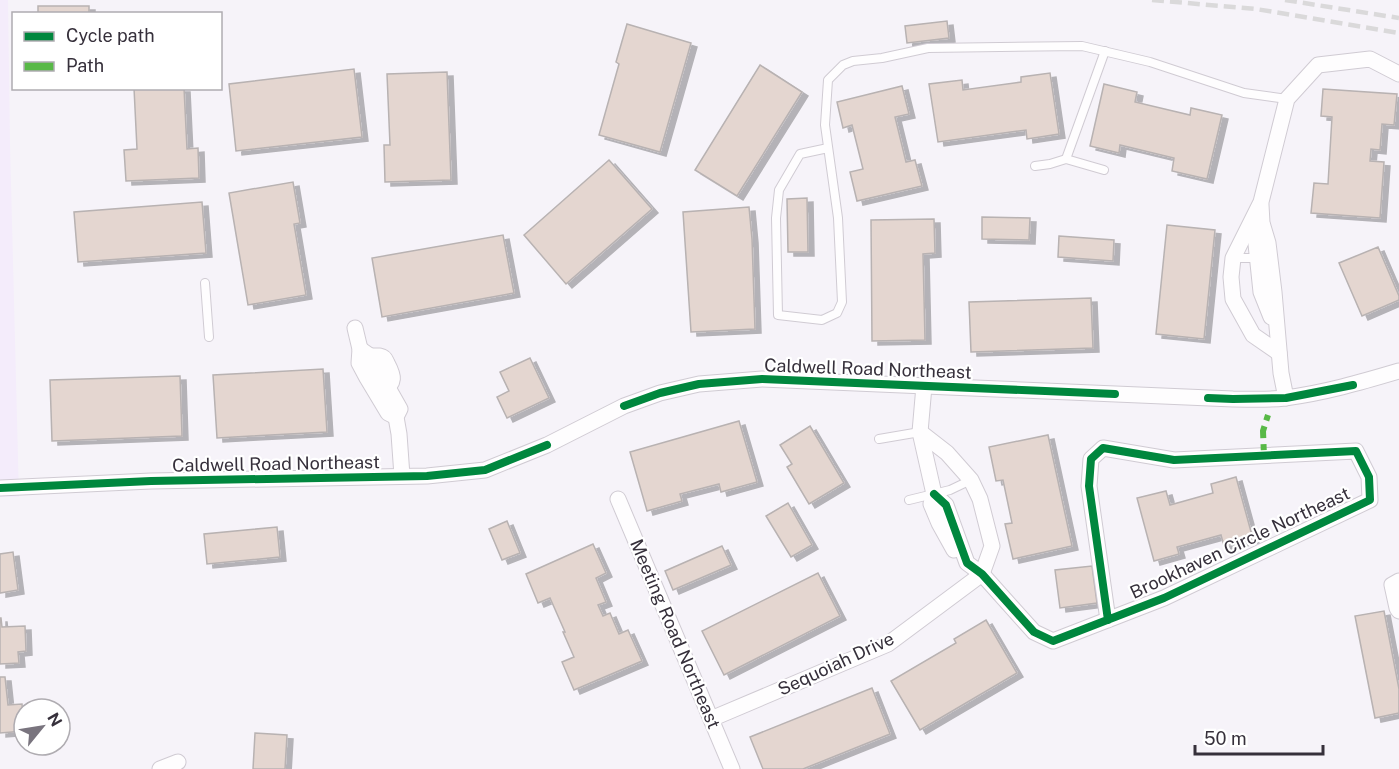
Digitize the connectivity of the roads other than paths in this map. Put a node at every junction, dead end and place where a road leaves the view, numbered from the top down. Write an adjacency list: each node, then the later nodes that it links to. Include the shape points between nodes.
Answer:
1 (1105, 51): 3 (lane, via 1244,93); 4 (lane, via 1082,46 928,48 853,61 828,80); 5 (lane)
2 (1399, 74): 3 (street, via 1370,59 1318,65)
3 (1287, 99): 8 (street)
4 (828, 148): 4 (lane, via 838,218 842,302 837,313 822,320 778,315 779,190 800,154)
5 (1066, 159): 6 (lane); 7 (lane)
6 (1035, 165)
7 (1104, 170)
8 (1261, 202): 9 (street, via 1268,243); 10 (street)
9 (1264, 257): 10 (lane); 14 (street)
10 (1233, 258): 14 (street, via 1233,299 1252,335)
11 (205, 283): 13 (lane)
12 (355, 328): 20 (street, via 382,392 400,409 396,417)
13 (209, 337)
14 (1279, 353): 17 (street)
15 (1399, 371): 17 (street, Caldwell Road Northeast, via 1341,388)
16 (924, 386): 17 (street, Caldwell Road Northeast); 18 (street); 20 (street, Caldwell Road Northeast, via 762,379 699,384 624,406 547,445 485,470)
17 (1286, 398)
18 (920, 432): 19 (lane); 21 (street, via 947,453); 23 (street)
19 (879, 439)
20 (402, 476): 22 (street, Caldwell Road Northeast)
21 (971, 480): 23 (lane); 26 (street, via 992,546)
22 (0, 488)
23 (934, 494): 25 (lane); 26 (street, via 931,504 953,549)
24 (618, 499): 30 (street, Meeting Road Northeast)
25 (909, 500)
26 (982, 574): 29 (street, Brookhaven Circle Northeast, via 1034,632 1053,641); 30 (street, Sequoiah Drive, via 888,644)
27 (1399, 581): 28 (street, via 1392,585)
28 (1399, 611)
29 (1108, 620): 29 (street, Brookhaven Circle Northeast, via 1164,598 1370,500 1369,477 1356,451 1174,460 1102,448 1091,459 1089,486)
30 (711, 719): 33 (street, Meeting Road Northeast)
31 (178, 762): 32 (street)
32 (160, 769)
33 (732, 769)

